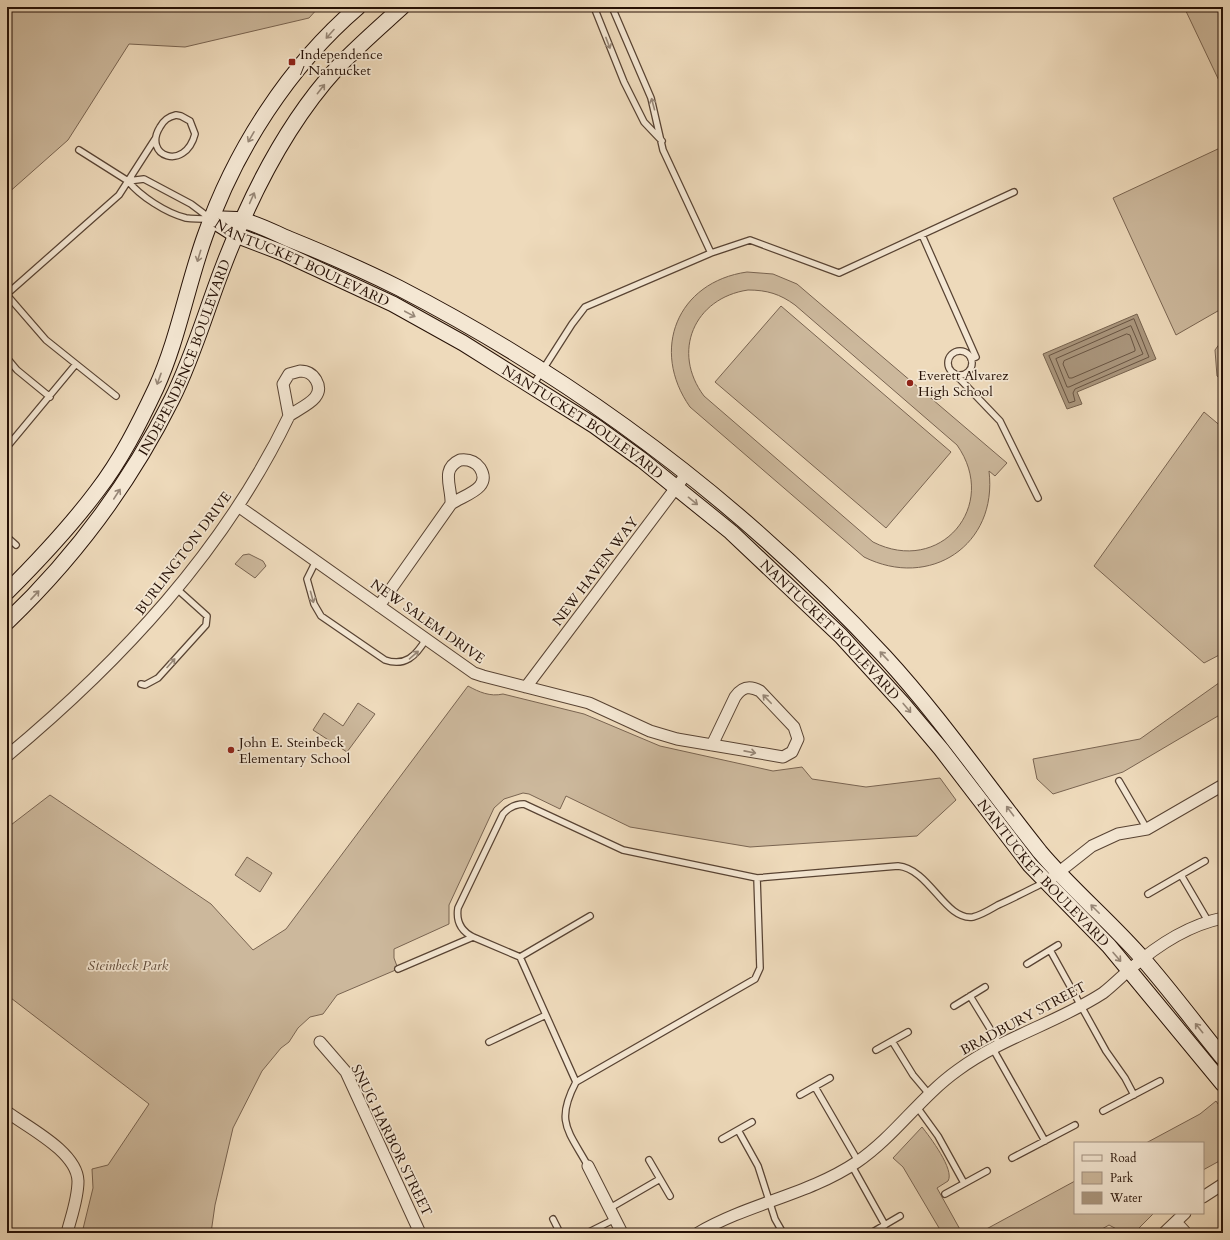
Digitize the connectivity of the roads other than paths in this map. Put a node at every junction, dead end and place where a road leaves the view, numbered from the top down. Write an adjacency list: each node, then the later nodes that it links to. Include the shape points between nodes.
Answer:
1 (358, 7): 10 (street, INDEPENDENCE BOULEVARD, one-way to 10, via 340,22 311,55 264,116 227,183)
2 (402, 7): 11 (street, INDEPENDENCE BOULEVARD, one-way to 2, via 274,156 300,116 336,70)
3 (594, 7): 6 (lane, one-way to 6, via 624,82 644,122)
4 (612, 7): 6 (lane, one-way to 4, via 651,98)
5 (155, 139): 5 (lane, via 163,154 175,157 186,152 193,140 194,129 186,118 172,116 163,122); 8 (lane)
6 (663, 142): 14 (lane, via 663,150)
7 (79, 150): 8 (lane)
8 (128, 181): 10 (lane, via 144,179 191,204); 10 (lane, via 136,192 174,213 186,218); 15 (lane, via 112,201)
9 (1014, 192): 13 (lane)
10 (211, 219): 11 (street, NANTUCKET BOULEVARD); 12 (street, NANTUCKET BOULEVARD); 35 (street, INDEPENDENCE BOULEVARD, one-way to 35, via 174,339 157,386 139,422 98,490)
11 (242, 219): 12 (street, INDEPENDENCE BOULEVARD); 19 (street, NANTUCKET BOULEVARD, via 379,278 441,310)
12 (236, 235): 21 (street, NANTUCKET BOULEVARD, one-way to 21, via 283,253 393,304); 37 (street, INDEPENDENCE BOULEVARD, one-way to 12, via 79,546 110,505 141,457 173,398)
13 (922, 235): 14 (lane, via 839,273 750,240); 17 (lane, via 976,357)
14 (711, 253): 19 (lane, via 585,307)
15 (7, 294): 18 (lane, via 46,340)
16 (7, 358): 23 (lane, via 17,370)
17 (971, 359): 20 (lane, via 971,367 966,373); 20 (lane, via 963,352 952,354 948,365)
18 (76, 364): 22 (lane); 23 (lane)
19 (542, 370): 21 (lane); 26 (street, NANTUCKET BOULEVARD)
20 (955, 374): 28 (lane, via 1000,421)
21 (533, 386): 27 (street, NANTUCKET BOULEVARD, via 595,426)
22 (116, 396)
23 (50, 397): 25 (lane)
24 (289, 416): 30 (street, BURLINGTON DRIVE, via 270,455)
25 (7, 447)
26 (687, 473): 27 (street, NEW HAVEN WAY); 47 (street, NANTUCKET BOULEVARD, one-way to 26, via 1041,853 936,717 885,657 793,564)
27 (676, 487): 40 (street, NEW HAVEN WAY); 50 (street, NANTUCKET BOULEVARD, one-way to 50, via 731,532 841,636 937,744)
28 (1038, 498)
29 (451, 504): 36 (street)
30 (238, 506): 33 (street, NEW SALEM DRIVE); 34 (street, BURLINGTON DRIVE)
31 (7, 537): 32 (lane)
32 (16, 545)
33 (316, 561): 36 (street, NEW SALEM DRIVE); 38 (lane, one-way to 38, via 307,579 314,604 322,616 393,663 402,663 414,657)
34 (177, 589): 39 (lane, one-way to 34, via 145,685 158,678 206,625 207,616); 42 (street, BURLINGTON DRIVE, via 147,624 81,691)
35 (7, 592)
36 (379, 606): 38 (street, NEW SALEM DRIVE)
37 (7, 622)
38 (426, 639): 40 (street, NEW SALEM DRIVE, via 474,673)
39 (141, 684)
40 (526, 687): 41 (street, NEW SALEM DRIVE, via 589,703 664,736)
41 (712, 745): 41 (street, NEW SALEM DRIVE, one-way to 41, via 783,757 792,752 798,739 794,727 760,691 746,688 735,697)
42 (7, 756)
43 (1119, 781): 45 (lane)
44 (1223, 785): 45 (street)
45 (1147, 829): 47 (street, via 1118,834 1104,840 1092,846)
46 (1205, 861): 48 (lane)
47 (1059, 872): 50 (street); 59 (street, NANTUCKET BOULEVARD, one-way to 47)
48 (1181, 875): 51 (lane); 54 (lane)
49 (757, 878): 50 (lane, via 904,866 921,876 955,912 973,917); 55 (lane, via 623,850 524,804 518,804 503,814 458,908 458,919 462,928); 77 (lane, via 760,968 755,979)
50 (1045, 882): 62 (street, NANTUCKET BOULEVARD, one-way to 62, via 1109,946)
51 (1148, 894)
52 (590, 916): 58 (lane)
53 (1223, 918): 54 (street, BRADBURY STREET)
54 (1208, 921): 59 (street, BRADBURY STREET, via 1176,937)
55 (473, 936): 58 (lane); 61 (lane)
56 (1058, 946): 57 (lane)
57 (1050, 950): 60 (lane); 66 (lane)
58 (520, 957): 67 (lane)
59 (1143, 959): 62 (street, BRADBURY STREET); 74 (street, NANTUCKET BOULEVARD, one-way to 59)
60 (1027, 964)
61 (398, 969)
62 (1129, 970): 66 (street, BRADBURY STREET, via 1104,992); 78 (street, NANTUCKET BOULEVARD)
63 (985, 987): 64 (lane)
64 (970, 996): 65 (lane); 72 (lane)
65 (954, 1006)
66 (1082, 1006): 72 (street, BRADBURY STREET); 81 (lane)
67 (546, 1015): 71 (lane); 77 (lane)
68 (908, 1032): 69 (lane)
69 (892, 1041): 73 (lane); 80 (lane, via 913,1075)
70 (320, 1042): 111 (street, SNUG HARBOR STREET, via 346,1072)
71 (489, 1042)
72 (996, 1047): 80 (street, BRADBURY STREET, via 958,1070); 90 (lane)
73 (876, 1050)
74 (1223, 1058)
75 (830, 1078): 79 (lane)
76 (1160, 1081): 81 (lane)
77 (576, 1082): 94 (lane, via 568,1098 565,1118 570,1136)
78 (1223, 1084)
79 (814, 1087): 82 (lane); 93 (lane)
80 (929, 1094): 83 (street, BRADBURY STREET)
81 (1134, 1095): 84 (lane)
82 (800, 1096)
83 (917, 1107): 93 (street, BRADBURY STREET, via 892,1134); 97 (lane, via 938,1136)
84 (1103, 1111)
85 (7, 1112): 110 (street, via 56,1147 73,1163 78,1188)
86 (752, 1122): 88 (lane)
87 (1075, 1125): 90 (lane)
88 (738, 1130): 89 (lane); 102 (lane, via 758,1166)
89 (722, 1139)
90 (1045, 1140): 91 (lane)
91 (1012, 1158)
92 (649, 1160): 96 (lane)
93 (855, 1163): 102 (street, BRADBURY STREET, via 818,1184); 109 (lane)
94 (588, 1166): 103 (street)
95 (987, 1171): 97 (lane)
96 (660, 1179): 100 (lane); 103 (lane)
97 (964, 1183): 99 (lane)
98 (1223, 1184): 101 (street)
99 (945, 1194)
100 (670, 1196)
101 (1204, 1196)
102 (770, 1201): 115 (street, BRADBURY STREET, via 738,1213); 116 (lane, via 775,1219)
103 (610, 1208): 107 (street)
104 (1184, 1214): 108 (street)
105 (900, 1216): 109 (lane)
106 (553, 1219): 112 (lane)
107 (615, 1219): 113 (lane); 114 (street)
108 (1176, 1222): 118 (street); 119 (street)
109 (885, 1225): 117 (lane)
110 (67, 1233)
111 (420, 1233)
112 (560, 1233)
113 (587, 1233)
114 (622, 1233)
115 (698, 1233)
116 (783, 1233)
117 (871, 1233)
118 (1164, 1233)
119 (1186, 1233)

